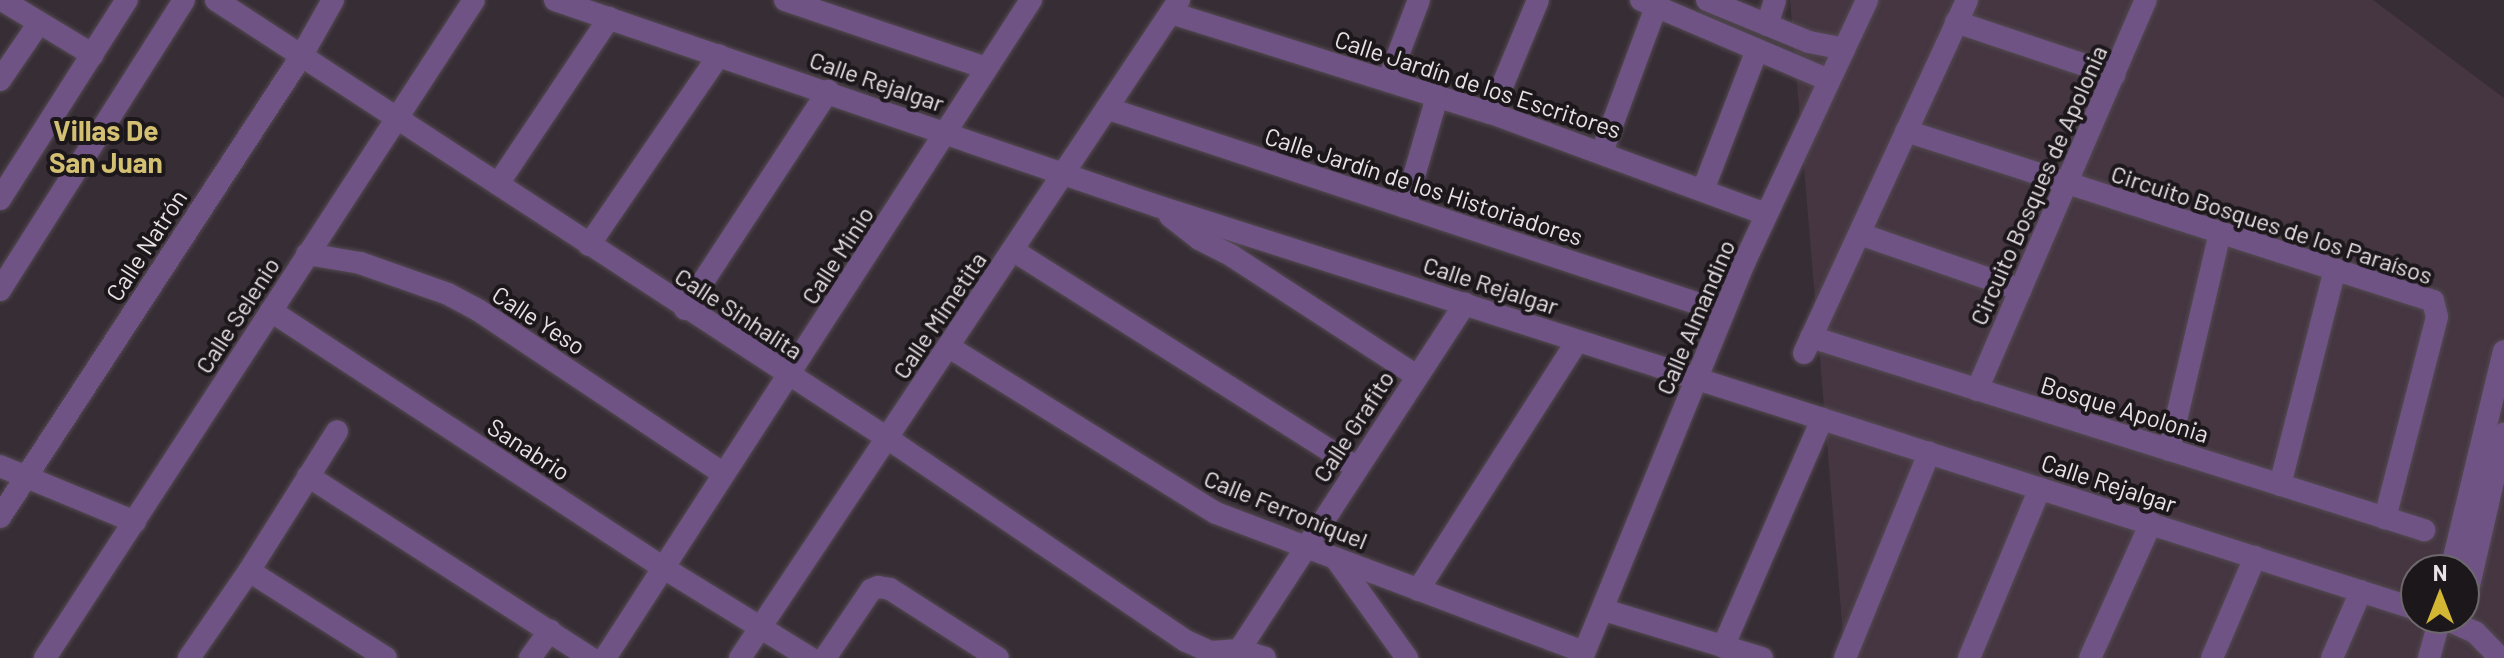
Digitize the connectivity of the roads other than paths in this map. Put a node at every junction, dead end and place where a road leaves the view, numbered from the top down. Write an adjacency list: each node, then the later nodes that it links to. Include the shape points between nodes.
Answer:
1 (2, 0): 21 (street)
2 (127, 0): 25 (street)
3 (184, 0): 55 (street)
4 (216, 0): 26 (street, Calle Sinhalita)
5 (333, 0): 26 (street, Calle Natrón)
6 (474, 0): 37 (street, Calle Selenio)
7 (555, 0): 19 (street, Calle Rejalgar)
8 (785, 0): 28 (street)
9 (1031, 0): 28 (street, Calle Minio)
10 (1419, 0): 32 (street)
11 (1538, 0): 36 (street)
12 (1707, 0): 22 (street)
13 (1775, 0): 22 (street)
14 (1867, 0): 23 (street, Calle Almandino)
15 (1967, 0): 20 (street, Bosque Apolonia)
16 (2146, 0): 29 (street, Circuito Bosques de Apolonia)
17 (1648, 3): 24 (street); 40 (street)
18 (1175, 6): 32 (street, Calle Jardín de los Escritores); 35 (street, Calle Mimetita)
19 (609, 18): 27 (street, Calle Rejalgar); 42 (street)
20 (1956, 22): 29 (street); 38 (street, Bosque Apolonia)
21 (39, 23): 25 (street); 30 (street)
22 (1767, 25): 23 (street)
23 (1844, 49): 31 (street, Calle Almandino)
24 (1757, 50): 31 (street); 44 (street)
25 (93, 55): 45 (street)
26 (302, 55): 37 (street, Calle Sinhalita); 79 (street, Calle Natrón)
27 (719, 55): 33 (street, Calle Rejalgar); 51 (street)
28 (986, 68): 39 (street, Calle Minio)
29 (2114, 75): 43 (street, Circuito Bosques de Apolonia)
30 (0, 80)
31 (1829, 80): 48 (street, Calle Almandino)
32 (1388, 81): 34 (street, Calle Jardín de los Escritores)
33 (828, 91): 39 (street, Calle Rejalgar); 58 (street)
34 (1437, 97): 36 (street, Calle Jardín de los Escritores); 47 (street)
35 (1109, 109): 41 (street, Calle Mimetita); 47 (street, Calle Jardín de los Historiadores)
36 (1491, 113): 40 (street, Calle Jardín de los Escritores)
37 (397, 119): 42 (street, Calle Sinhalita); 53 (street, Calle Selenio)
38 (1906, 131): 43 (street, Circuito Bosques de los Paraísos); 50 (street, Bosque Apolonia)
39 (946, 133): 41 (street, Calle Rejalgar); 65 (street, Calle Minio)
40 (1602, 152): 44 (street, Calle Jardín de los Escritores)
41 (1066, 173): 46 (street, Calle Rejalgar); 52 (street, Calle Mimetita)
42 (498, 184): 51 (street, Calle Sinhalita)
43 (2066, 184): 49 (street, Circuito Bosques de los Paraísos); 56 (street, Circuito Bosques de Apolonia)
44 (1703, 190): 48 (street, Calle Jardín de los Escritores)
45 (0, 199)
46 (1157, 206): 57 (street, Calle Rejalgar); 64 (street, via 1199,239)
47 (1405, 207): 60 (street, Calle Jardín de los Historiadores)
48 (1766, 214): 60 (street, Calle Almandino)
49 (2220, 233): 54 (street, Circuito Bosques de los Paraísos); 72 (street)
50 (1860, 234): 56 (street); 67 (street, Bosque Apolonia, via 1807,345)
51 (589, 245): 58 (street, Calle Sinhalita)
52 (1014, 251): 62 (street, Calle Mimetita); 75 (street)
53 (307, 254): 59 (street, Calle Selenio); 77 (street, Calle Yeso, via 360,263 448,294)
54 (2335, 269): 80 (street); 83 (street, Circuito Bosques de los Paraísos, via 2426,297 2437,309)
55 (0, 290)
56 (2021, 290): 67 (street, Circuito Bosques de Apolonia)
57 (1465, 304): 61 (street, Calle Rejalgar); 64 (street, Calle Grafito)
58 (685, 309): 65 (street, Calle Sinhalita)
59 (271, 311): 84 (street, Calle Selenio); 92 (street, Sanabrio)
60 (1723, 312): 66 (street, Calle Almandino)
61 (1577, 341): 66 (street, Calle Rejalgar); 94 (street)
62 (949, 347): 71 (street, Calle Mimetita); 87 (street, Calle Ferroníquel, via 1190,498 1239,523)
63 (2504, 351): 88 (street)
64 (1417, 376): 75 (street, Calle Grafito)
65 (789, 377): 71 (street, Calle Sinhalita); 77 (street, Calle Minio)
66 (1696, 379): 68 (street, Calle Rejalgar); 97 (street, Calle Almandino)
67 (1977, 390): 72 (street, Bosque Apolonia)
68 (1822, 419): 73 (street, Calle Rejalgar); 102 (street)
69 (337, 431): 78 (street)
70 (2504, 434): 76 (street)
71 (887, 438): 98 (street, Calle Mimetita); 103 (street, Calle Sinhalita, via 1186,641 1211,652)
72 (2169, 450): 80 (street, Bosque Apolonia)
73 (1929, 453): 81 (street, Calle Rejalgar); 118 (street)
74 (0, 466): 79 (street)
75 (1356, 467): 87 (street, Calle Grafito)
76 (2500, 469): 89 (street)
77 (722, 473): 92 (street, Calle Minio)
78 (308, 476): 93 (street); 99 (street)
79 (27, 477): 82 (street, Calle Natrón); 84 (street)
80 (2280, 485): 83 (street, Bosque Apolonia)
81 (2040, 488): 85 (street, Calle Rejalgar); 119 (street)
82 (0, 517)
83 (2385, 518): 86 (street, Bosque Apolonia)
84 (135, 522): 106 (street, Calle Selenio)
85 (2151, 523): 90 (street, Calle Rejalgar); 120 (street)
86 (2424, 530)
87 (1306, 546): 91 (street, Calle Ferroníquel); 103 (street, Calle Grafito)
88 (2455, 554)
89 (2474, 554)
90 (2255, 557): 95 (street, Calle Rejalgar); 121 (street)
91 (1336, 559): 94 (street, Calle Ferroníquel); 116 (street)
92 (662, 567): 98 (street, Sanabrio); 110 (street, Calle Minio)
93 (249, 571): 105 (street); 107 (street)
94 (1418, 590): 104 (street, Calle Ferroníquel)
95 (2361, 591): 96 (street, Calle Rejalgar); 122 (street)
96 (2400, 604)
97 (1604, 610): 102 (street); 104 (street, Calle Almandino)
98 (759, 628): 111 (street, Calle Mimetita); 112 (street, Sanabrio)
99 (550, 630): 108 (street); 109 (street)
100 (2444, 634): 123 (street)
101 (2478, 634): 124 (street)
102 (1723, 647): 117 (street)
103 (1236, 654): 115 (street, Calle Sinhalita)
104 (1583, 655)
105 (193, 657)
106 (45, 658)
107 (386, 658)
108 (530, 658)
109 (590, 658)
110 (605, 658)
111 (740, 658)
112 (810, 658)
113 (825, 658): 114 (street, via 871,590 884,587)
114 (998, 658)
115 (1265, 658)
116 (1407, 658)
117 (1762, 658)
118 (1845, 658)
119 (1969, 658)
120 (2090, 658)
121 (2212, 658)
122 (2332, 658)
123 (2429, 658)
124 (2500, 658)

